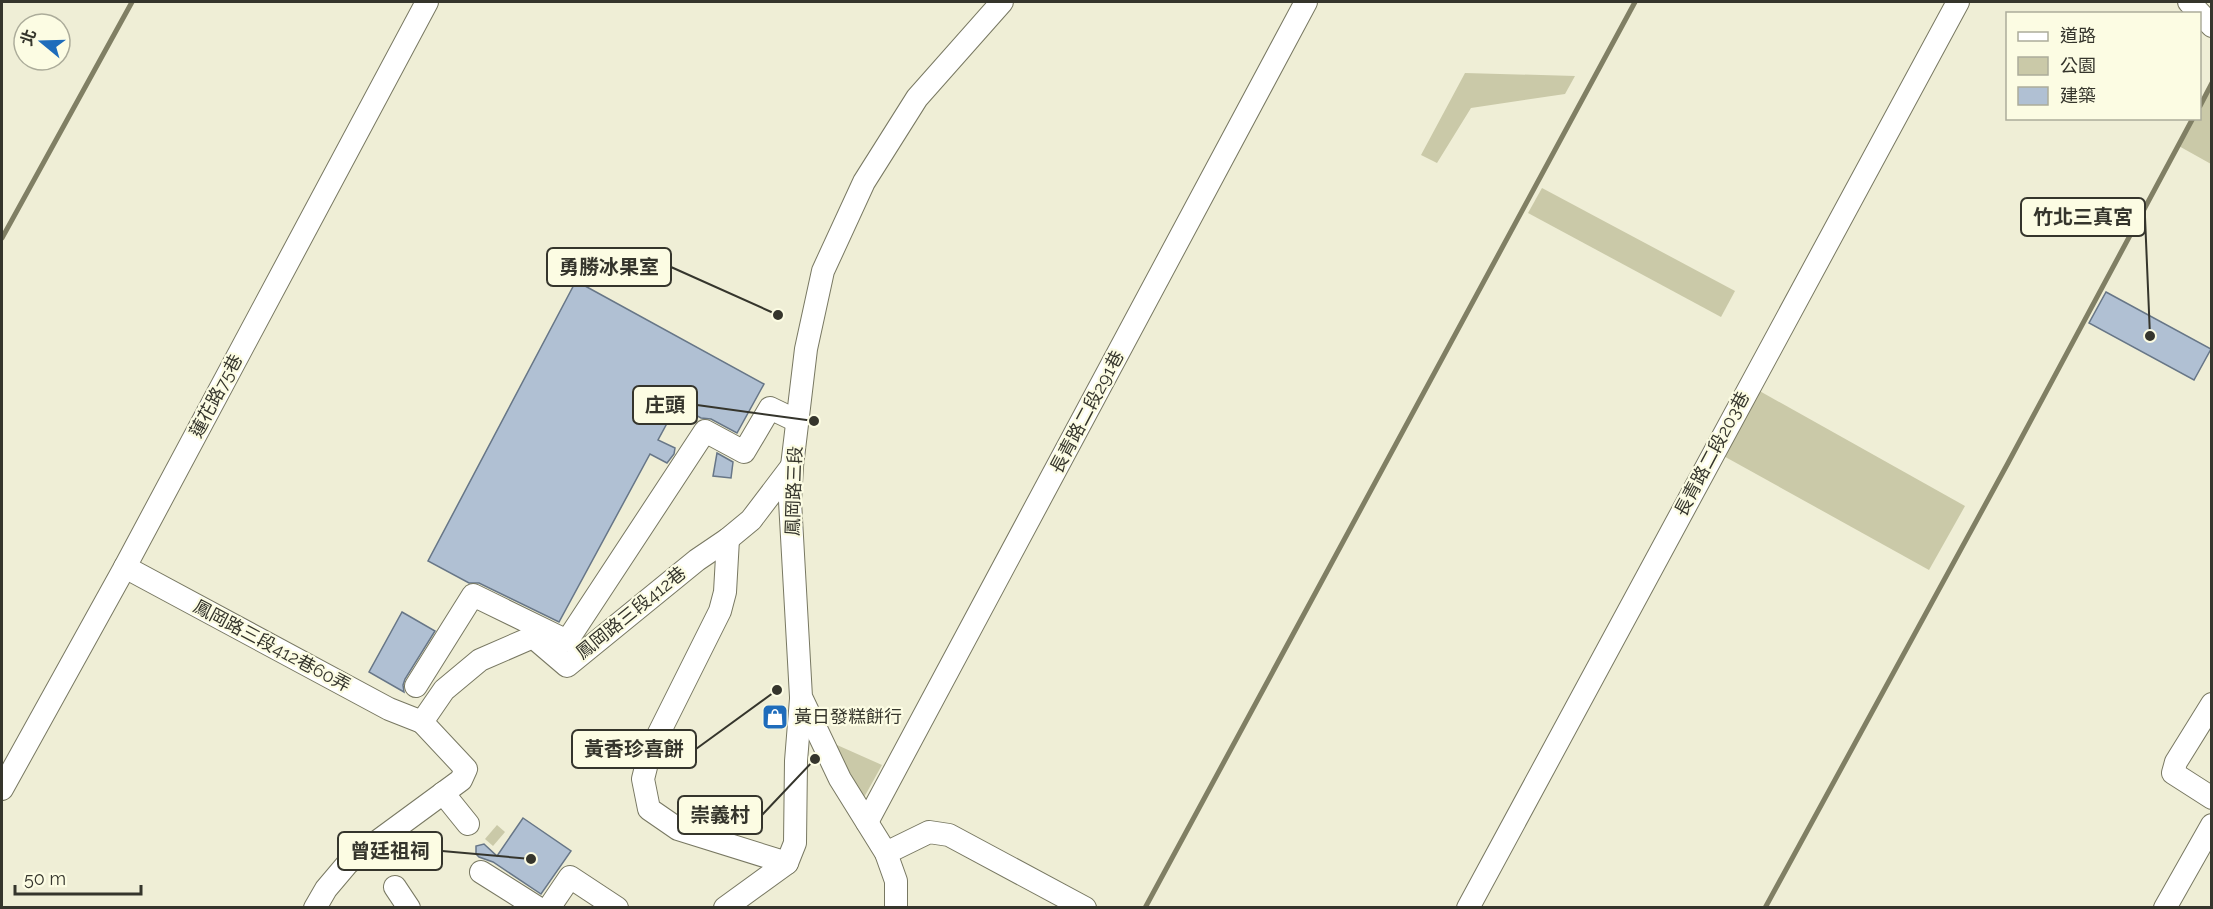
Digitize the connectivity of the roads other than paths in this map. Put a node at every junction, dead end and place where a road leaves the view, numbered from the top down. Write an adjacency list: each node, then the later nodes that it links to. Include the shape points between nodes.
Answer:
1 (428, 2): 8 (street, 蓮花路75巷)
2 (1002, 2): 5 (street, 鳳岡路三段, via 917,98 864,182 823,271 806,348)
3 (1306, 2): 16 (street, 長青路二段291巷)
4 (1958, 2): 31 (street, 長青路二段203巷)
5 (797, 421): 6 (street, 鳳岡路三段); 9 (street, via 770,408 744,452 705,431 567,641 473,595)
6 (792, 466): 7 (street, 鳳岡路三段412巷, via 751,520); 10 (street, 鳳岡路三段, via 790,501)
7 (728, 539): 12 (street, 鳳岡路三段412巷, via 567,666 533,637 480,660 444,690); 20 (street, via 720,610 650,750 644,779 649,809 678,829)
8 (124, 567): 12 (street, 鳳岡路三段412巷60弄, via 389,709); 13 (street, 蓮花路75巷)
9 (416, 686)
10 (801, 697): 16 (street, 鳳岡路三段, via 840,779); 20 (street, via 795,843)
11 (2211, 704): 15 (street, via 2173,773)
12 (422, 722): 14 (street, via 466,770 461,780)
13 (2, 789)
14 (443, 793): 17 (street); 23 (street, via 348,863)
15 (2211, 798)
16 (867, 822): 19 (street, 鳳岡路三段)
17 (468, 824)
18 (2211, 825): 32 (street)
19 (886, 853): 29 (street, 鳳岡路三段, via 896,881); 30 (street, via 929,832 949,835)
20 (786, 863): 28 (street)
21 (481, 873): 25 (street)
22 (395, 887): 24 (street)
23 (315, 908)
24 (409, 908)
25 (538, 908)
26 (549, 908): 27 (street, via 570,877)
27 (617, 908)
28 (725, 908)
29 (896, 908)
30 (1085, 908)
31 (1468, 908)
32 (2165, 908)

